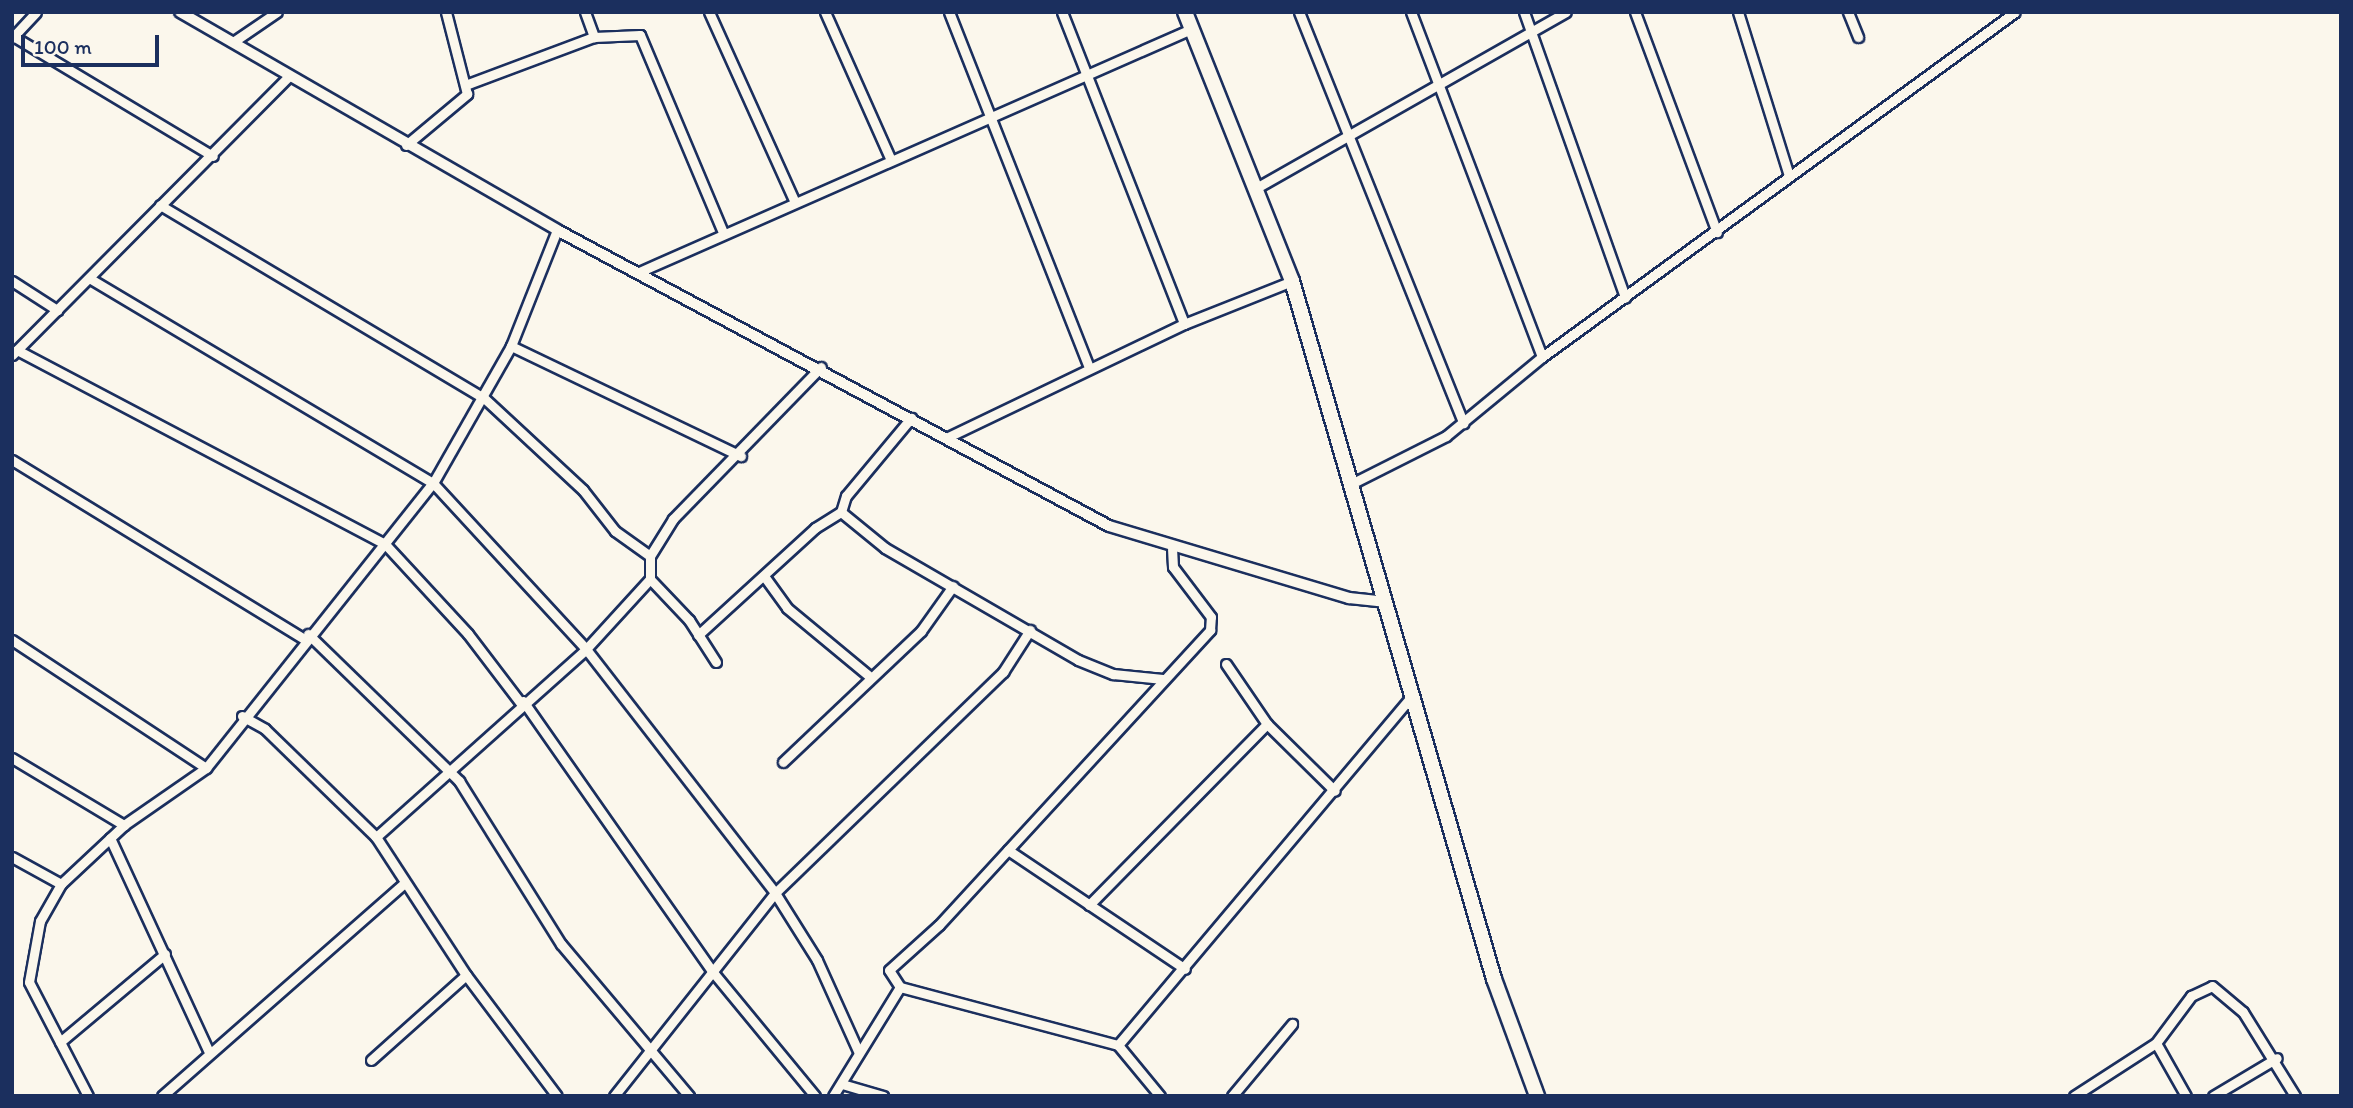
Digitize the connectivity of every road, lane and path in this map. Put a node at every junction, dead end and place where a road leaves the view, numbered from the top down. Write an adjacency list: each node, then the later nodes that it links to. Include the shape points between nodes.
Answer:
1 (36, 12): 21 (street)
2 (180, 12): 24 (street)
3 (277, 12): 24 (street)
4 (446, 12): 27 (street)
5 (585, 12): 22 (street)
6 (709, 12): 36 (street)
7 (825, 12): 33 (street)
8 (949, 12): 29 (street)
9 (1062, 12): 26 (street)
10 (1185, 12): 19 (main road)
11 (1299, 12): 30 (street)
12 (1411, 12): 28 (street)
13 (1524, 12): 20 (street)
14 (1566, 12): 20 (street)
15 (1635, 12): 40 (street)
16 (1738, 12): 34 (street)
17 (1848, 12): 23 (street)
18 (2015, 12): 34 (street)
19 (1191, 29): 26 (street); 35 (main road)
20 (1531, 32): 28 (street); 45 (street)
21 (13, 37): 32 (street)
22 (594, 37): 27 (street); 39 (street, via 639,35 646,41)
23 (1858, 37)
24 (233, 42): 25 (street)
25 (289, 76): 31 (street); 32 (street)
26 (1087, 76): 29 (street); 47 (street)
27 (468, 84): 31 (street, via 458,104)
28 (1438, 85): 30 (street); 50 (street)
29 (994, 117): 33 (street); 52 (street)
30 (1344, 137): 35 (street); 55 (street)
31 (406, 145): 38 (street)
32 (213, 156): 37 (street)
33 (891, 160): 36 (street)
34 (1789, 176): 40 (street)
35 (1258, 187): 44 (main road)
36 (794, 200): 39 (street)
37 (160, 205): 42 (street); 53 (street)
38 (557, 230): 41 (street); 48 (street)
39 (723, 232): 41 (street)
40 (1717, 232): 45 (street)
41 (639, 272): 51 (street)
42 (89, 278): 46 (street); 59 (street)
43 (12, 281): 46 (street)
44 (1292, 281): 47 (street); 60 (main road)
45 (1625, 298): 50 (street)
46 (57, 310): 49 (street)
47 (1184, 324): 52 (street)
48 (511, 346): 53 (street); 57 (street)
49 (14, 353): 62 (street)
50 (1542, 358): 55 (street)
51 (821, 367): 54 (street); 57 (street)
52 (1089, 368): 56 (street)
53 (484, 398): 59 (street); 64 (street, via 583,490 615,531)
54 (911, 418): 56 (street); 61 (street, via 846,496)
55 (1462, 423): 60 (street, via 1423,451)
56 (946, 438): 63 (street, via 1109,526)
57 (741, 456): 64 (street, via 673,519)
58 (12, 460): 71 (street)
59 (433, 483): 62 (street); 73 (street)
60 (1351, 484): 68 (main road)
61 (841, 512): 65 (street); 67 (street, via 885,548)
62 (384, 544): 71 (street); 79 (street, via 468,634)
63 (1172, 550): 68 (street, via 1349,598); 77 (street, via 1173,567 1211,617 1210,630)
64 (650, 556): 66 (street)
65 (764, 576): 70 (street); 76 (street, via 787,608)
66 (650, 579): 70 (street); 73 (street)
67 (953, 586): 69 (street); 76 (street, via 921,631)
68 (1387, 602): 78 (main road)
69 (1030, 629): 77 (street, via 1113,674); 94 (street, via 1003,672)
70 (698, 635): 74 (street)
71 (306, 637): 80 (street); 85 (street)
72 (12, 640): 84 (street)
73 (586, 649): 79 (street); 94 (street)
74 (716, 662)
75 (1226, 664): 81 (street)
76 (868, 675): 83 (street)
77 (1163, 679): 90 (street)
78 (1414, 694): 86 (street); 121 (main road, via 1494,979)
79 (523, 703): 85 (street); 98 (street)
80 (242, 716): 84 (street); 88 (street, via 265,729)
81 (1267, 724): 86 (street); 95 (street)
82 (12, 758): 87 (street)
83 (783, 762)
84 (206, 768): 87 (street)
85 (449, 772): 88 (street); 106 (street, via 561,944)
86 (1335, 791): 97 (street)
87 (124, 825): 89 (street)
88 (376, 837): 93 (street)
89 (110, 838): 92 (street); 96 (street)
90 (1008, 850): 95 (street); 100 (street, via 889,970)
91 (12, 858): 92 (street)
92 (61, 884): 102 (street, via 32,942 29,982)
93 (403, 884): 99 (street); 105 (street)
94 (775, 893): 98 (street); 107 (street, via 817,960)
95 (1089, 905): 97 (street)
96 (165, 954): 102 (street); 105 (street)
97 (1185, 969): 104 (street)
98 (712, 971): 106 (street); 116 (street)
99 (466, 975): 109 (street); 113 (street)
100 (900, 987): 104 (street); 107 (street)
101 (1292, 1024): 120 (street)
102 (60, 1042): 111 (street)
103 (2157, 1043): 108 (street, via 2190,996 2212,986 2229,995); 122 (street); 123 (street)
104 (1118, 1045): 119 (street)
105 (208, 1051): 112 (street)
106 (651, 1051): 114 (street); 115 (street)
107 (858, 1051): 110 (street)
108 (2277, 1058): 124 (street); 125 (street)
109 (371, 1060)
110 (842, 1084): 117 (street); 118 (street)
111 (88, 1096)
112 (162, 1096)
113 (557, 1096)
114 (614, 1096)
115 (689, 1096)
116 (815, 1096)
117 (833, 1096)
118 (883, 1096)
119 (1160, 1096)
120 (1232, 1096)
121 (1537, 1096)
122 (2074, 1096)
123 (2186, 1096)
124 (2213, 1096)
125 (2295, 1096)

